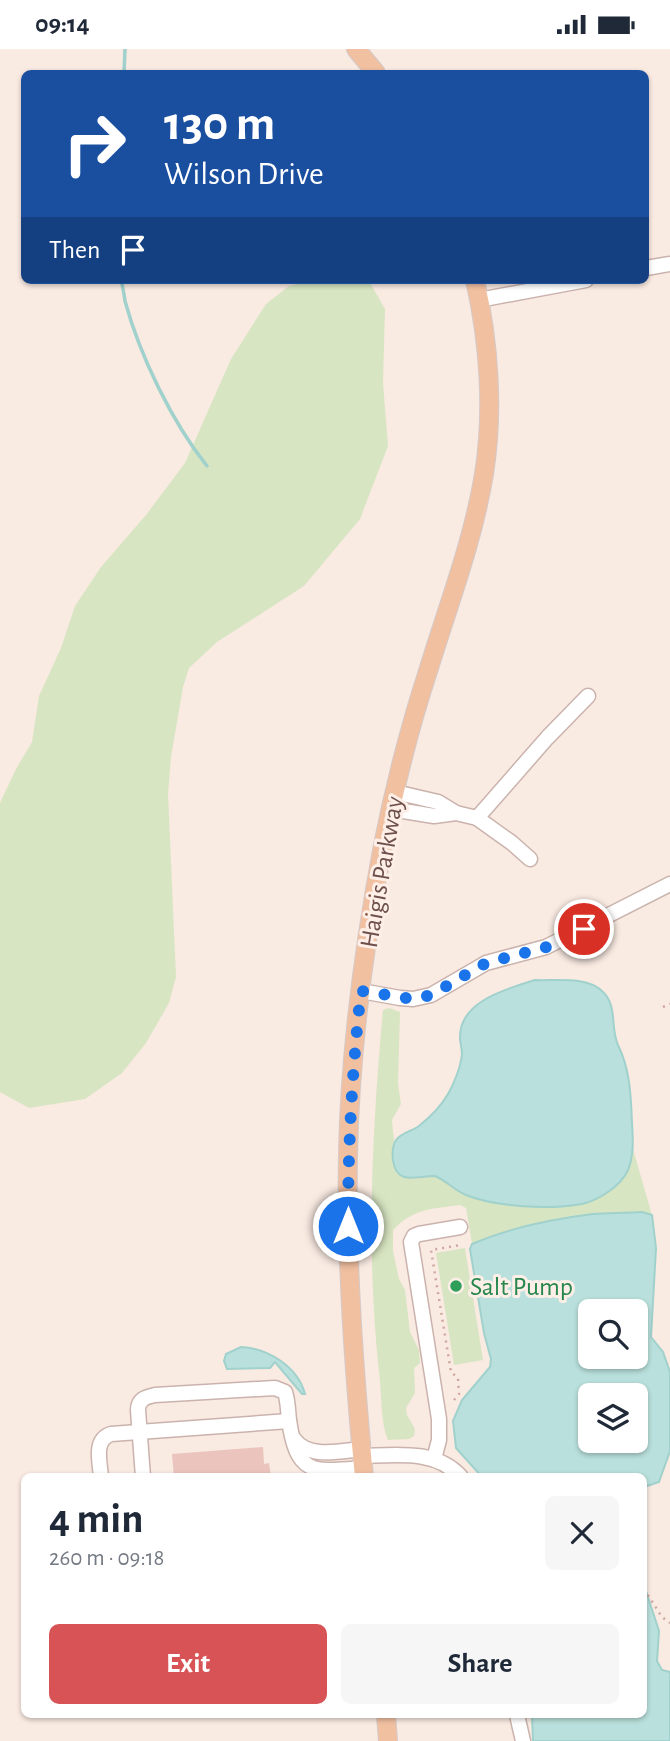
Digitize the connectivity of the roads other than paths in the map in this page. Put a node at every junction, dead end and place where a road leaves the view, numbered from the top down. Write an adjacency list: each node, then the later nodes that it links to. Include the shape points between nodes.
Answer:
1 (356, 49): 2 (main road)
2 (374, 70)
3 (670, 264): 4 (street)
4 (649, 268)
5 (476, 284): 7 (main road, Haigis Parkway)
6 (565, 284): 7 (street)
7 (480, 300): 9 (main road, Haigis Parkway, via 489,415 484,472 471,535 428,668)
8 (588, 696): 10 (street)
9 (393, 800): 10 (street, via 434,816 456,813); 13 (main road, Haigis Parkway)
10 (477, 818): 11 (street)
11 (530, 859)
12 (670, 884): 13 (street, via 547,947 486,963 431,995 413,999)
13 (361, 991): 18 (main road, Haigis Parkway, via 351,1101 348,1226)
14 (460, 1227): 17 (street, via 419,1234 411,1241 439,1419)
15 (291, 1428): 16 (street); 16 (street, via 287,1397 279,1388 144,1398 139,1403); 18 (street, via 297,1454 310,1466 326,1470)
16 (140, 1431): 19 (street, via 102,1439); 20 (street)
17 (434, 1459): 18 (street, via 416,1455); 21 (street)
18 (363, 1463)
19 (101, 1473)
20 (143, 1473)
21 (456, 1473)
22 (386, 1718): 24 (main road)
23 (518, 1718): 25 (street)
24 (388, 1741)
25 (523, 1741)

